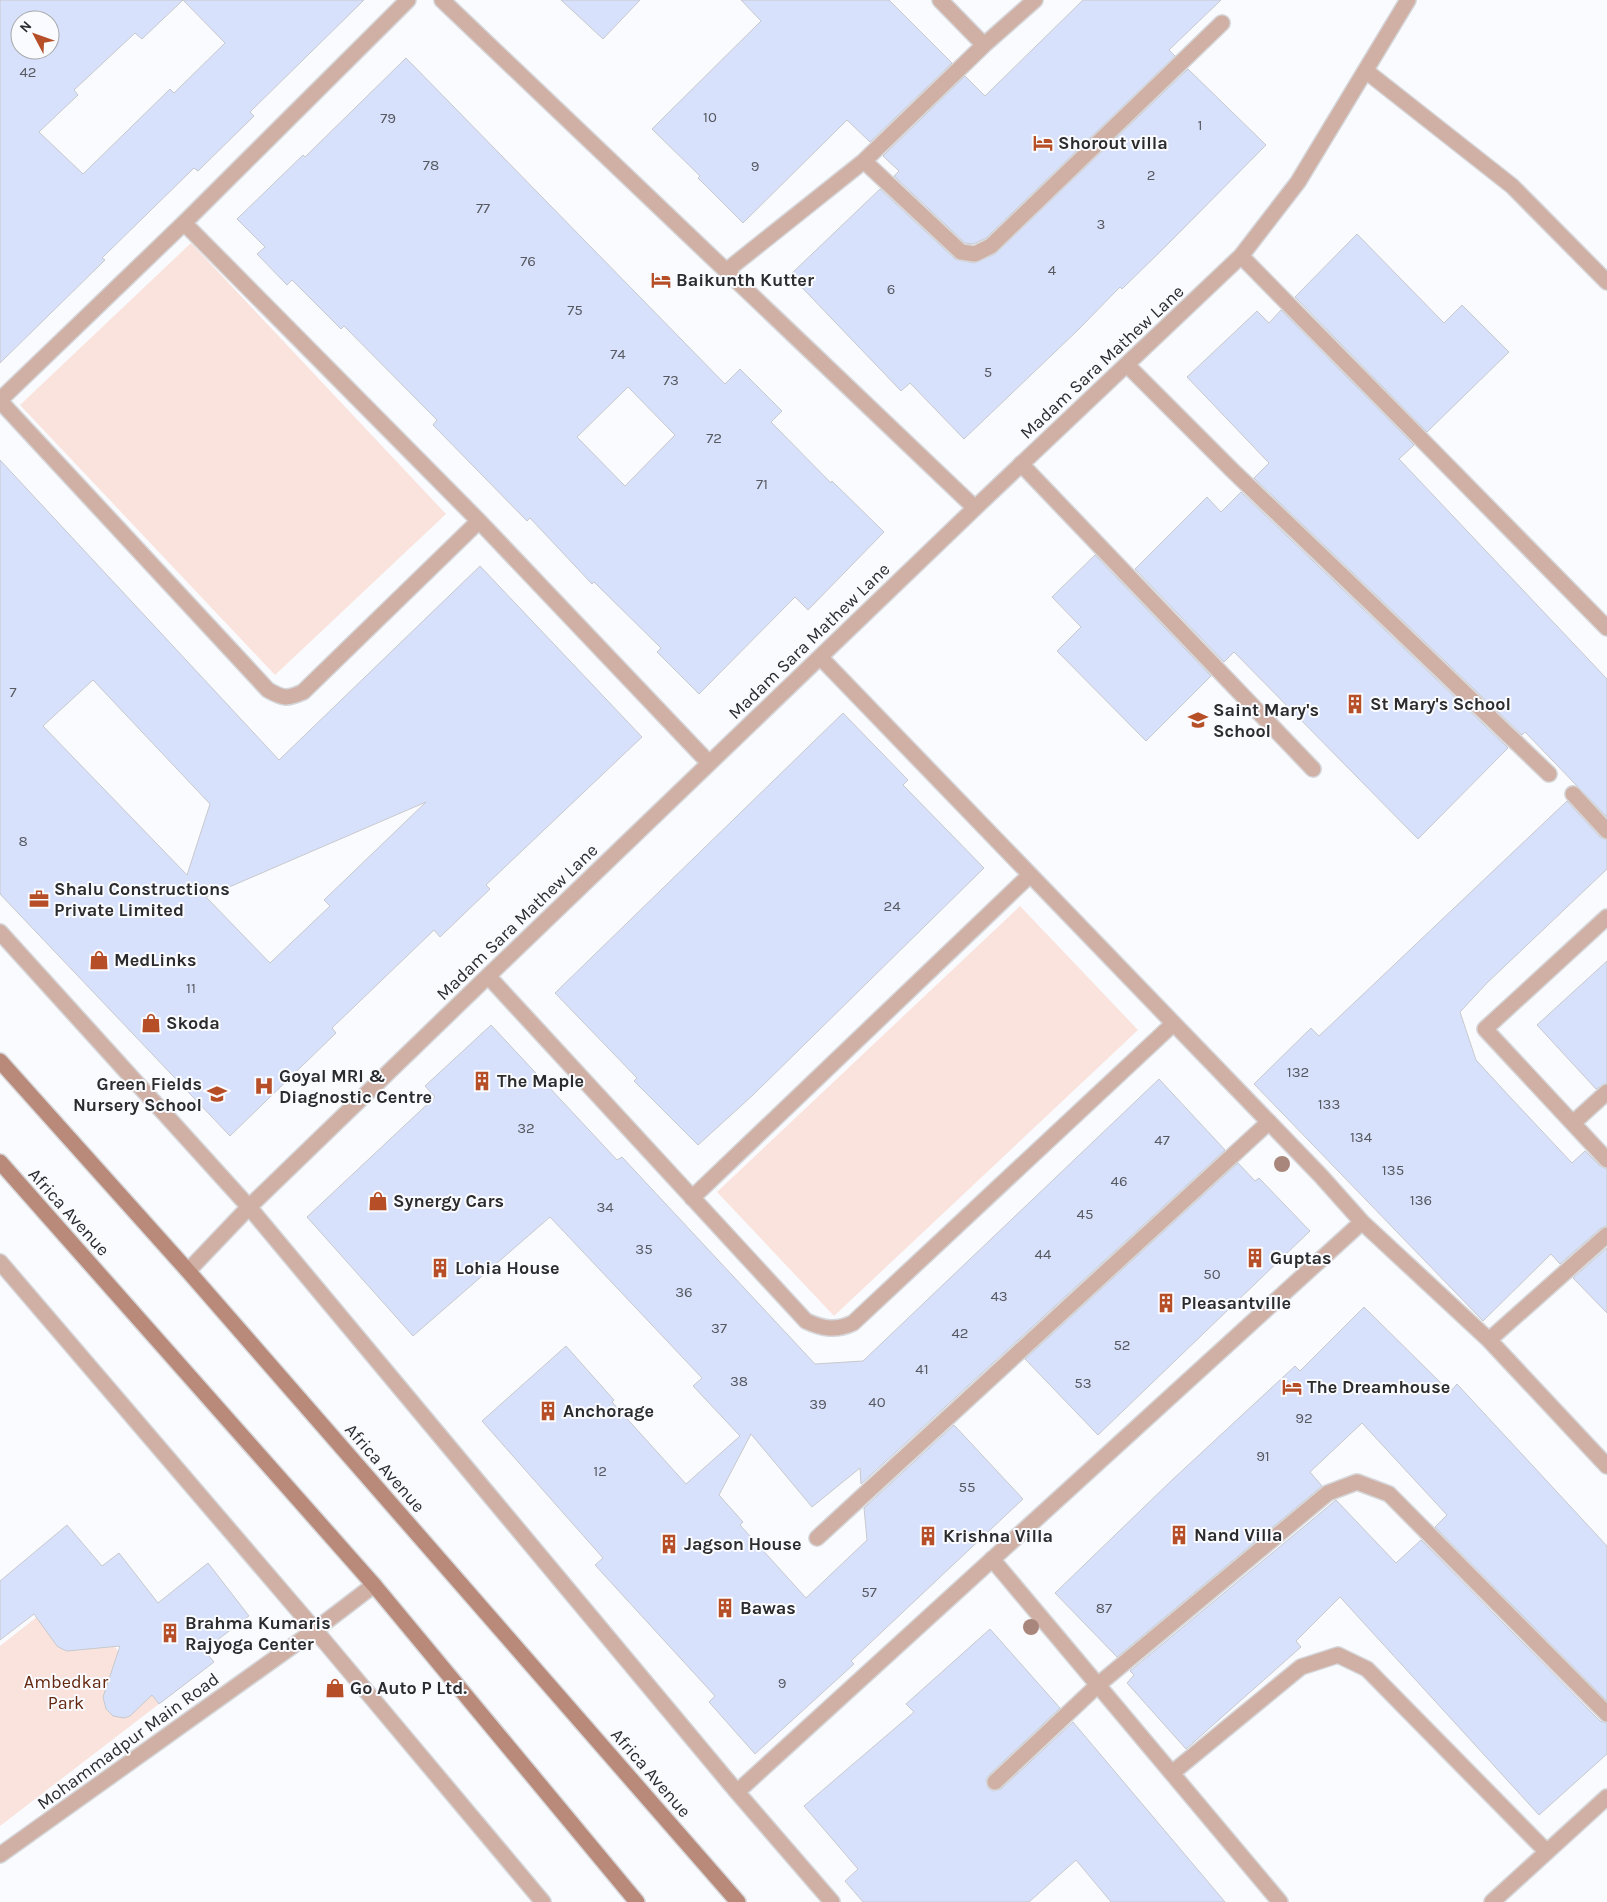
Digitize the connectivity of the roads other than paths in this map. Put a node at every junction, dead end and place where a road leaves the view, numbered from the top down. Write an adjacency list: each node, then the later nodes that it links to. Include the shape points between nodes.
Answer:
1 (408, 0): 10 (street)
2 (442, 0): 12 (street)
3 (940, 0): 7 (street)
4 (1035, 0): 7 (street)
5 (1408, 0): 8 (street, Madam Sara Mathew Lane)
6 (1222, 23): 9 (street, via 991,246 975,254 961,252)
7 (984, 45): 9 (street)
8 (1366, 71): 11 (street, Madam Sara Mathew Lane, via 1298,182); 13 (street, via 1512,186)
9 (864, 161): 12 (street)
10 (184, 223): 15 (street); 18 (street)
11 (1241, 256): 14 (street, Madam Sara Mathew Lane); 19 (street)
12 (726, 271): 17 (street)
13 (1607, 282)
14 (1127, 365): 16 (street, Madam Sara Mathew Lane); 23 (street)
15 (0, 401): 18 (street, via 268,690 281,698 303,692)
16 (1021, 464): 17 (street, Madam Sara Mathew Lane); 22 (street)
17 (975, 508): 20 (street, Madam Sara Mathew Lane)
18 (479, 521): 21 (street)
19 (1607, 628)
20 (820, 657): 21 (street, Madam Sara Mathew Lane); 26 (street)
21 (709, 763): 29 (street, Madam Sara Mathew Lane)
22 (1313, 769)
23 (1549, 774)
24 (1573, 794): 25 (street)
25 (1607, 831)
26 (1030, 875): 30 (street); 37 (street)
27 (1607, 917): 34 (street, via 1485,1029)
28 (0, 932): 38 (street)
29 (488, 976): 37 (street); 38 (street, Madam Sara Mathew Lane)
30 (1173, 1024): 33 (street); 37 (street, via 853,1323 841,1328 817,1326 806,1321)
31 (0, 1061): 42 (main road, Africa Avenue)
32 (1607, 1092): 34 (street)
33 (1269, 1122): 39 (street); 45 (street)
34 (1573, 1123): 35 (street)
35 (1607, 1160)
36 (0, 1162): 47 (main road, Africa Avenue)
37 (692, 1198)
38 (250, 1207): 42 (street, Madam Sara Mathew Lane); 53 (street)
39 (1362, 1222): 43 (street); 46 (street)
40 (1607, 1235): 43 (street)
41 (0, 1262): 48 (street)
42 (188, 1271): 59 (main road, Africa Avenue)
43 (1490, 1340): 44 (street)
44 (1607, 1466)
45 (817, 1538)
46 (992, 1559): 49 (street); 53 (street)
47 (374, 1585): 48 (street, Mohammadpur Main Road); 58 (main road, Africa Avenue)
48 (315, 1630): 56 (street, Mohammadpur Main Road); 57 (street)
49 (1099, 1684): 50 (street, via 1328,1493 1357,1482 1389,1494); 51 (street); 52 (street)
50 (1607, 1714)
51 (1172, 1773): 55 (street, via 1302,1667 1338,1655 1367,1669); 61 (street)
52 (996, 1782)
53 (737, 1792): 60 (street)
54 (1607, 1797): 55 (street)
55 (1547, 1852): 62 (street)
56 (0, 1855)
57 (543, 1902)
58 (637, 1902)
59 (738, 1902)
60 (832, 1902)
61 (1280, 1902)
62 (1492, 1902)

